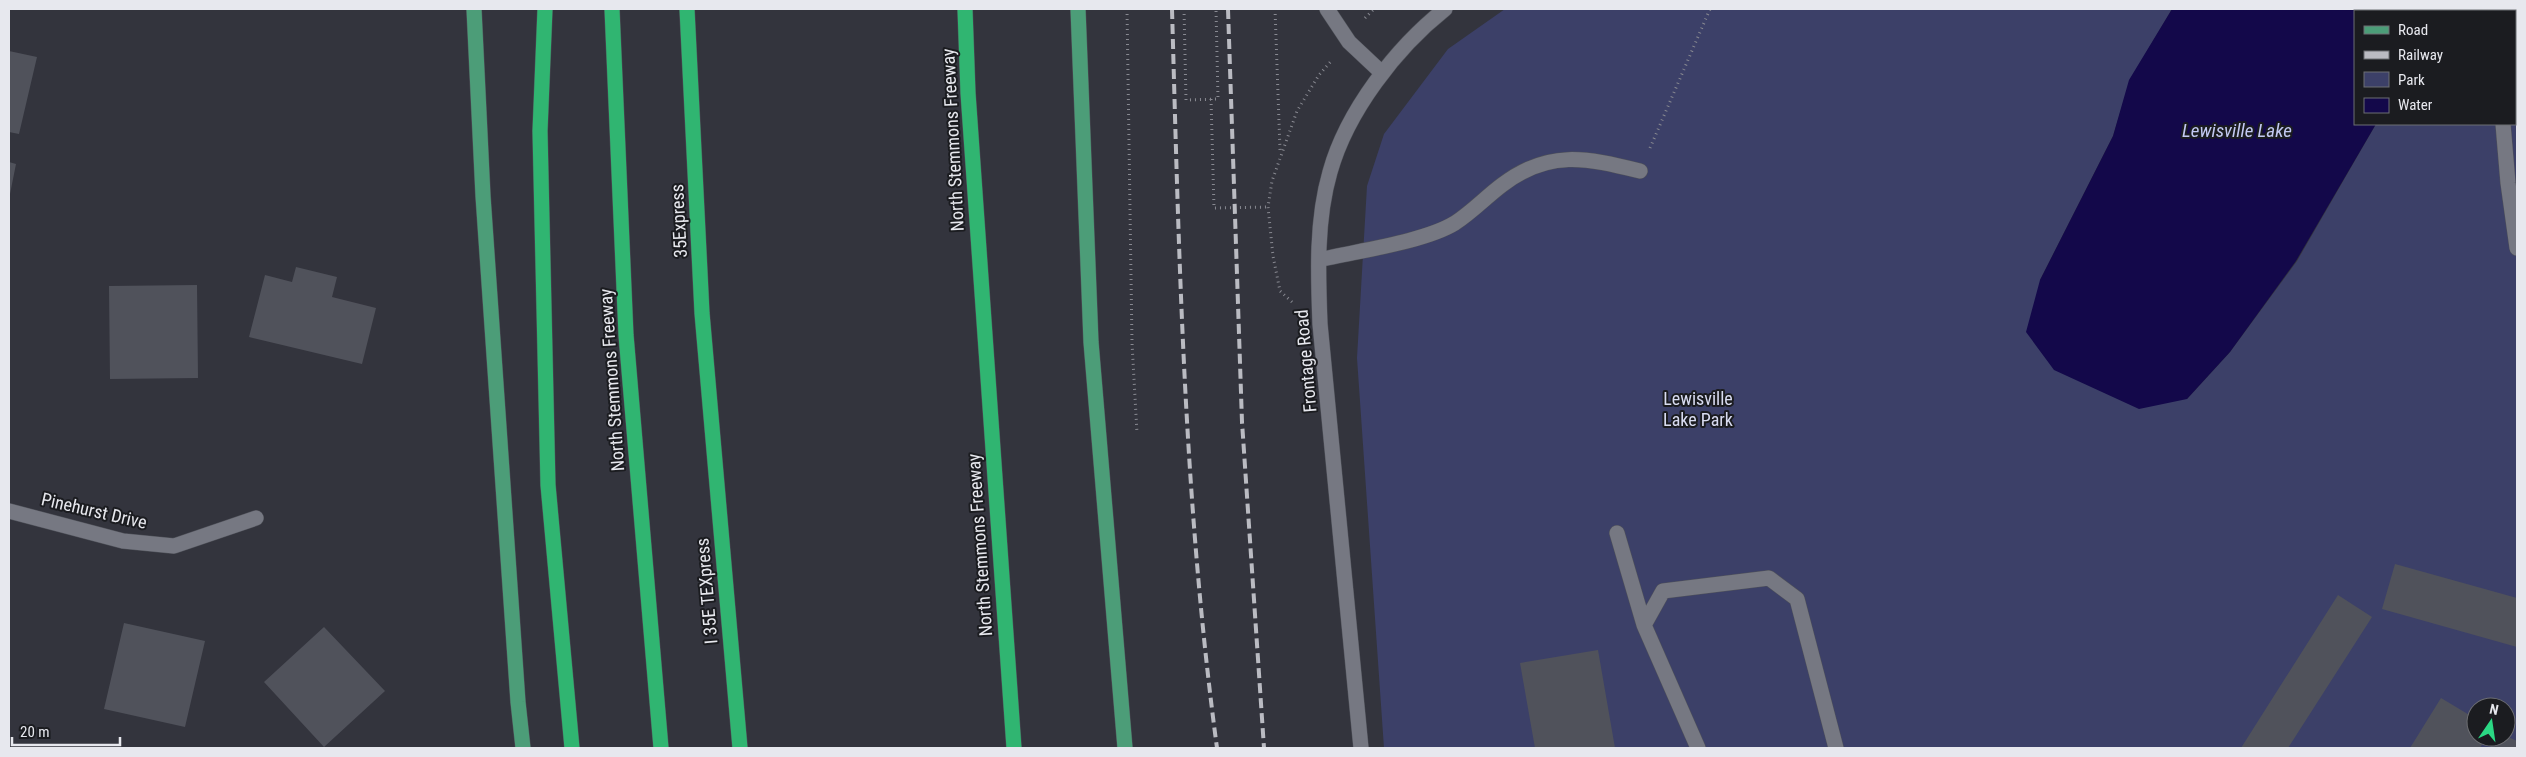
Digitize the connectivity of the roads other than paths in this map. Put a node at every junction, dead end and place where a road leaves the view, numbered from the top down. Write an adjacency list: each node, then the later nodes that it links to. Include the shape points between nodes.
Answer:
1 (474, 9): 19 (main road, via 484,206)
2 (545, 9): 20 (highway, via 540,131 548,485)
3 (612, 9): 21 (highway, North Stemmons Freeway, via 626,335)
4 (687, 9): 14 (highway, 35Express, via 702,313)
5 (965, 9): 23 (highway, North Stemmons Freeway, via 968,93)
6 (1078, 9): 24 (main road, via 1091,342)
7 (1327, 9): 9 (street, via 1349,42)
8 (1445, 9): 9 (street, Frontage Road, via 1405,44)
9 (1382, 73): 13 (street, Frontage Road, via 1365,97 1330,171 1322,212)
10 (2504, 125): 12 (street)
11 (1640, 171): 13 (street, via 1568,159 1535,164 1504,183 1454,223 1428,234)
12 (2517, 248)
13 (1319, 260): 25 (street, Frontage Road, via 1320,324)
14 (712, 431): 22 (highway, I 35E TEXpress)
15 (9, 511): 16 (street, Pinehurst Drive, via 123,541 174,546)
16 (256, 518)
17 (1618, 533): 18 (street)
18 (1644, 625): 26 (street); 27 (street, via 1663,592 1769,578 1797,598)
19 (523, 748)
20 (572, 748)
21 (661, 748)
22 (740, 748)
23 (1014, 748)
24 (1125, 748)
25 (1361, 748)
26 (1698, 748)
27 (1836, 748)

